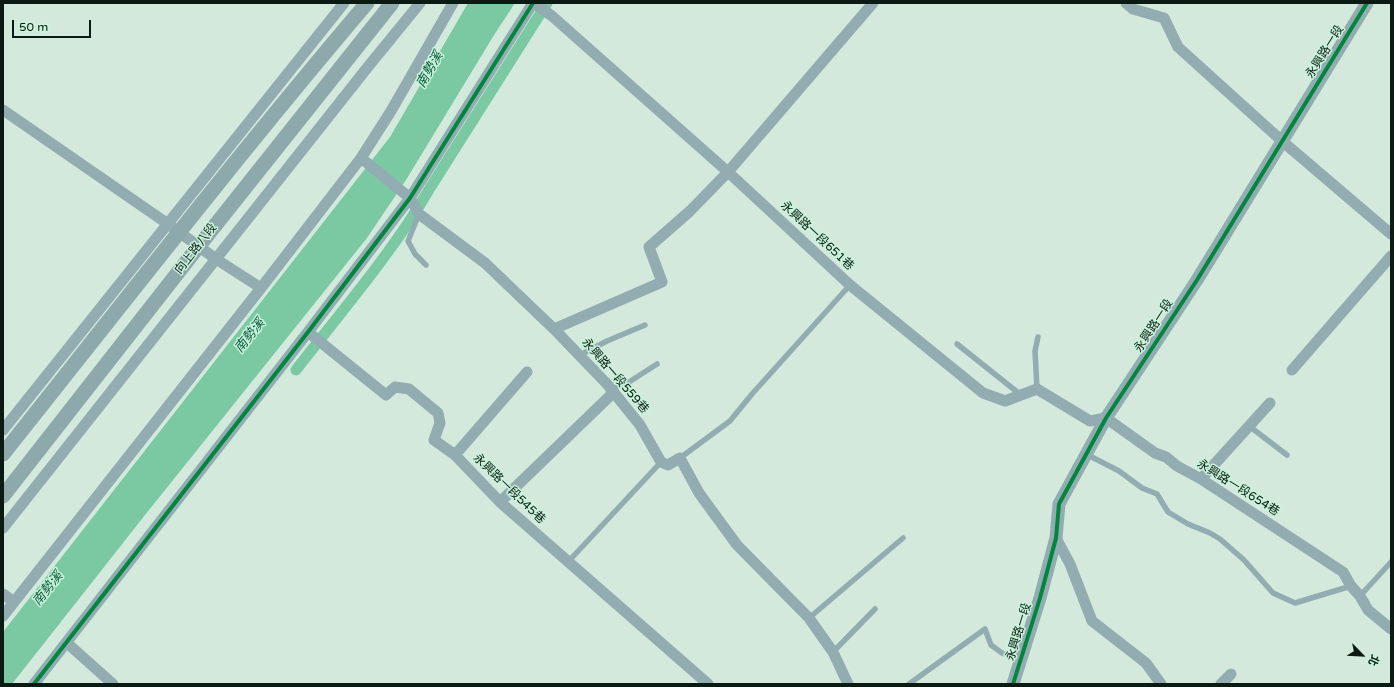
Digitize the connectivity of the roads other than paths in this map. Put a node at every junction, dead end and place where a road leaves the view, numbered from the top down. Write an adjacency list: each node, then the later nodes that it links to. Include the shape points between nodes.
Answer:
1 (344, 3): 16 (street)
2 (367, 3): 16 (main road, 向上路八段)
3 (392, 3): 18 (main road, 向上路八段)
4 (420, 3): 20 (street)
5 (453, 3): 12 (street)
6 (534, 3): 13 (street, 永興路一段651巷, via 552,16); 14 (street)
7 (873, 3): 13 (street)
8 (1126, 3): 11 (street, via 1133,9 1164,18 1178,46)
9 (1367, 3): 11 (street, 永興路一段)
10 (3, 110): 16 (street)
11 (1282, 141): 17 (street); 37 (street, 永興路一段)
12 (364, 161): 14 (street); 23 (street)
13 (728, 172): 22 (street, 永興路一段651巷); 25 (street, via 649,248 662,282)
14 (406, 195): 15 (street, 永興路一段559巷); 26 (street)
15 (419, 214): 21 (lane, via 408,241 415,254); 25 (street, 永興路一段559巷, via 485,263)
16 (174, 228): 18 (street); 39 (street, via 112,292); 40 (main road, 向上路八段)
17 (1391, 234)
18 (198, 247): 20 (street); 47 (main road, 向上路八段)
19 (1391, 256): 31 (street)
20 (216, 259): 23 (street); 49 (street)
21 (426, 265)
22 (850, 285): 35 (street, 永興路一段651巷, via 983,393 1005,401); 44 (lane, via 730,421)
23 (261, 288): 57 (street)
24 (645, 325): 29 (lane)
25 (554, 329): 29 (street, 永興路一段559巷)
26 (308, 332): 42 (street, 永興路一段545巷, via 386,395 395,387 409,389 438,413 440,422 434,440); 62 (street)
27 (1038, 337): 33 (lane, via 1035,351)
28 (957, 344): 35 (lane)
29 (580, 355): 34 (street, 永興路一段559巷)
30 (657, 364): 34 (lane)
31 (1292, 370)
32 (527, 372): 42 (street)
33 (1038, 388): 35 (street, 永興路一段651巷); 37 (street, via 1090,422)
34 (612, 391): 45 (street, 永興路一段559巷, via 640,425); 48 (street)
35 (1021, 395)
36 (1270, 403): 38 (street)
37 (1106, 418): 41 (street, 永興路一段); 46 (street, 永興路一段654巷, via 1155,453)
38 (1249, 426): 43 (lane); 46 (street)
39 (3, 430)
40 (3, 454)
41 (1086, 454): 51 (street, 永興路一段, via 1059,504); 54 (lane, via 1119,471 1142,488 1157,494 1168,512 1220,539 1244,560 1273,593 1295,603)
42 (455, 455): 48 (street, 永興路一段545巷)
43 (1287, 456)
44 (680, 458): 45 (street, via 668,464); 60 (street, via 699,493 737,545)
45 (660, 462): 52 (lane)
46 (1201, 478): 54 (street, 永興路一段654巷, via 1343,572)
47 (3, 496)
48 (500, 502): 52 (street, 永興路一段545巷)
49 (3, 528)
50 (903, 538): 60 (lane)
51 (1056, 538): 64 (street, 永興路一段); 72 (street, via 1070,564 1092,621 1146,663)
52 (568, 562): 68 (street, 永興路一段545巷)
53 (1391, 562): 56 (lane)
54 (1352, 586): 56 (street, 永興路一段654巷)
55 (3, 594): 57 (street)
56 (1360, 596): 61 (street, 永興路一段654巷, via 1368,610)
57 (14, 602): 59 (street)
58 (875, 609): 63 (lane)
59 (3, 616)
60 (809, 618): 63 (street)
61 (1391, 629)
62 (67, 643): 66 (street); 67 (street)
63 (833, 652): 69 (street)
64 (1021, 660): 70 (lane, via 1002,653 991,645 985,629); 71 (street, 永興路一段)
65 (1230, 674): 73 (street)
66 (34, 684)
67 (113, 684)
68 (707, 684)
69 (848, 684)
70 (909, 684)
71 (1013, 684)
72 (1161, 684)
73 (1221, 684)

